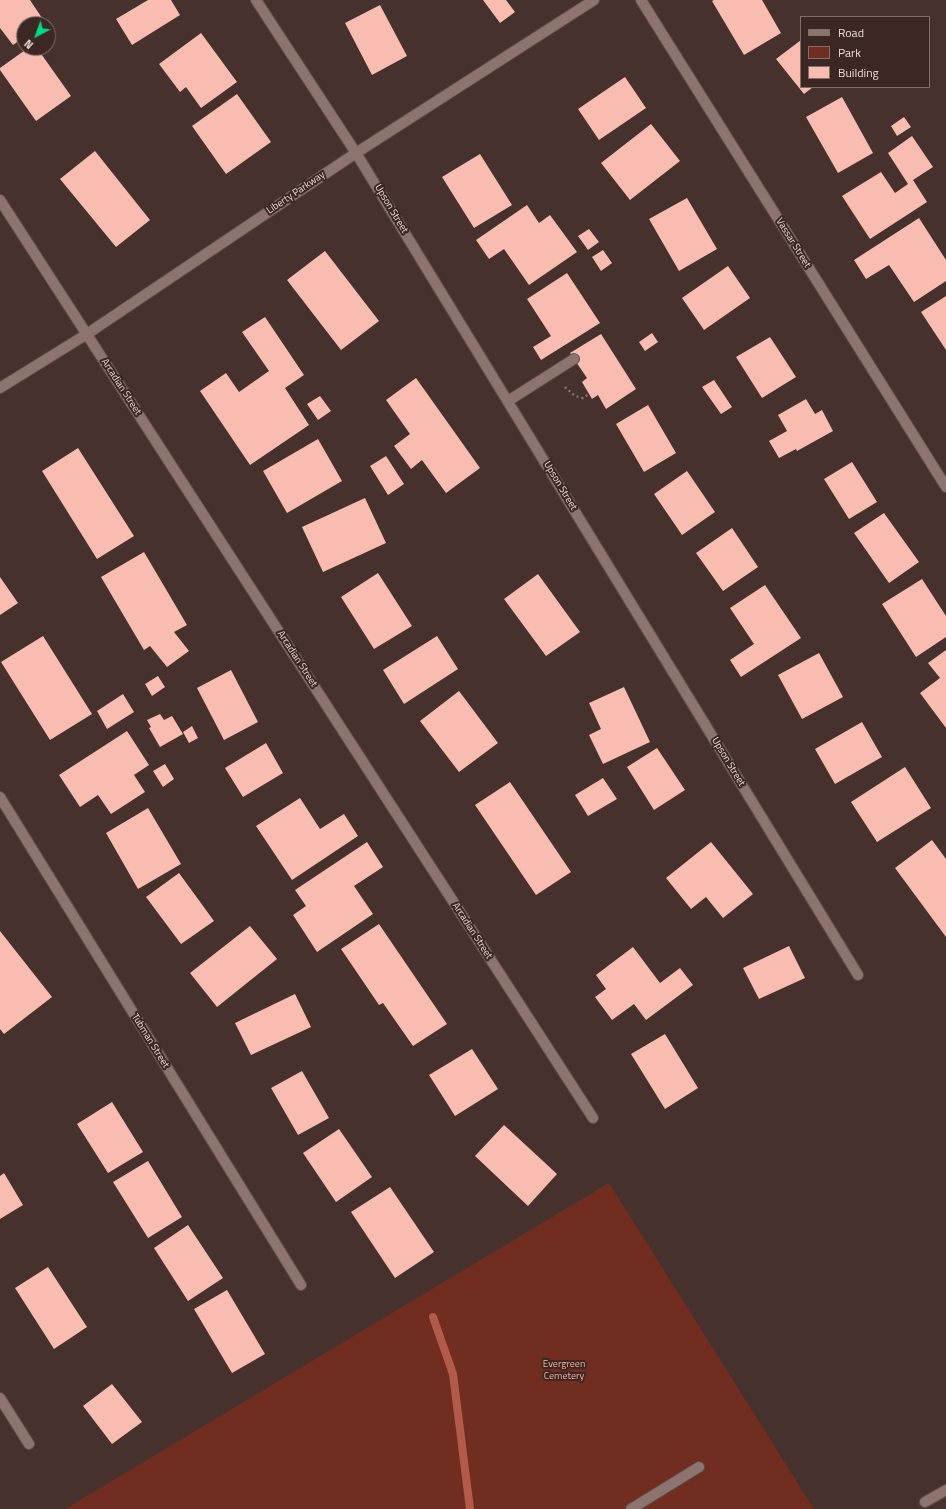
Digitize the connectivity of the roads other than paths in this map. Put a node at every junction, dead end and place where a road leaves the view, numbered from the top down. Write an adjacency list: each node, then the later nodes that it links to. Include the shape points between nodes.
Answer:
1 (256, 0): 4 (street, Upson Street)
2 (594, 0): 4 (street, Liberty Parkway)
3 (641, 0): 10 (street, Vassar Street)
4 (356, 153): 6 (street, Liberty Parkway); 9 (street, Upson Street)
5 (0, 200): 6 (street, Arcadian Street)
6 (87, 334): 8 (street, Liberty Parkway); 13 (street, Arcadian Street)
7 (574, 359): 9 (street)
8 (0, 388)
9 (508, 401): 12 (street, Upson Street)
10 (946, 487)
11 (0, 797): 14 (street, Tubman Street)
12 (858, 975)
13 (593, 1118)
14 (300, 1284)
15 (0, 1398): 16 (street)
16 (29, 1444)
17 (699, 1467): 20 (street)
18 (946, 1490): 19 (street)
19 (925, 1502)
20 (631, 1509)

